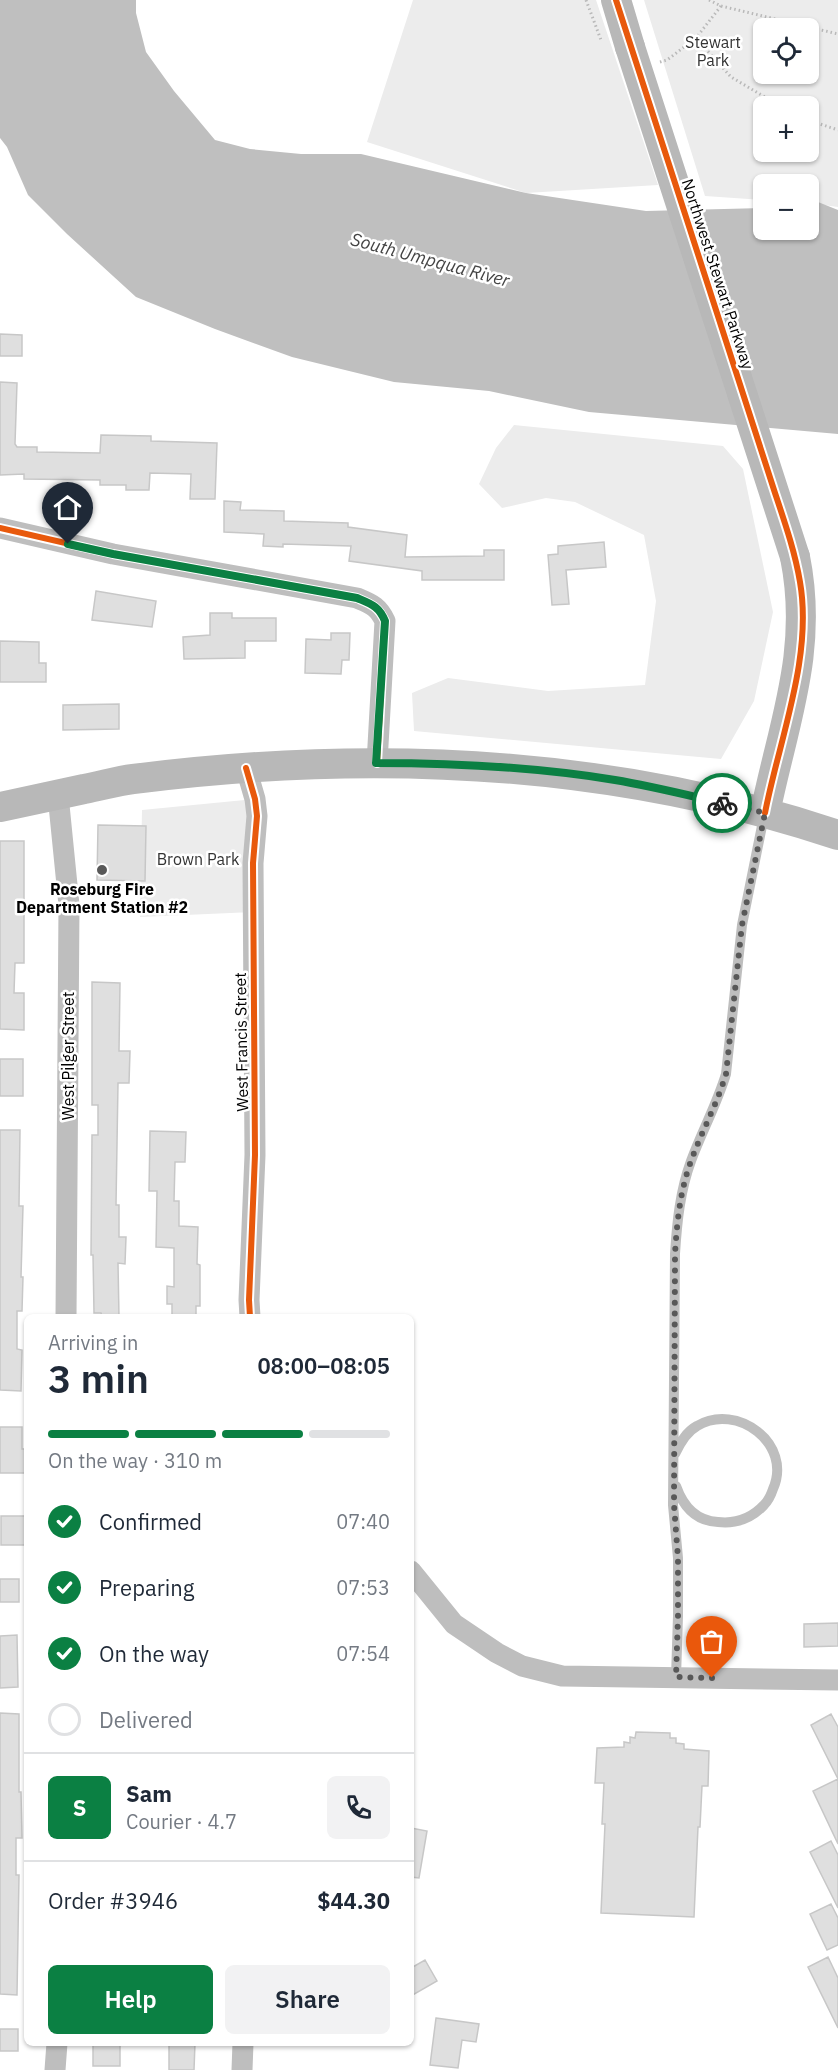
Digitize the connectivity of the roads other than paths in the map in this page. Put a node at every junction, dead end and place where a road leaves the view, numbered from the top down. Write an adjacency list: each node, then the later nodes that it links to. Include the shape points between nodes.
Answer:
1 (616, 0): 7 (main road, Northwest Stewart Parkway, bridge, via 801,584 801,646 796,684)
2 (0, 528): 3 (street, via 372,604 385,621)
3 (376, 763): 4 (main road); 7 (main road, via 487,765 583,776)
4 (246, 768): 5 (main road, via 131,779); 10 (street, West Francis Street, via 257,816 252,863 255,1155)
5 (58, 795): 6 (main road); 9 (street, West Pilger Street, via 69,905)
6 (0, 807)
7 (765, 813): 8 (main road); 11 (lane, via 742,925 726,1074 691,1159 677,1216)
8 (838, 835)
9 (66, 1314)
10 (250, 1314)
11 (674, 1457): 12 (lane); 12 (lane, via 681,1441 698,1425 723,1420 745,1424 764,1435 776,1454 778,1466 778,1478 767,1502 752,1515 735,1522 700,1518 682,1501)
12 (674, 1480): 14 (lane, via 678,1558)
13 (414, 1575): 14 (street, via 454,1624 522,1666 562,1676)
14 (676, 1677): 15 (street)
15 (838, 1680)
16 (57, 2046): 18 (street)
17 (243, 2046): 19 (street)
18 (55, 2070)
19 (242, 2070)

